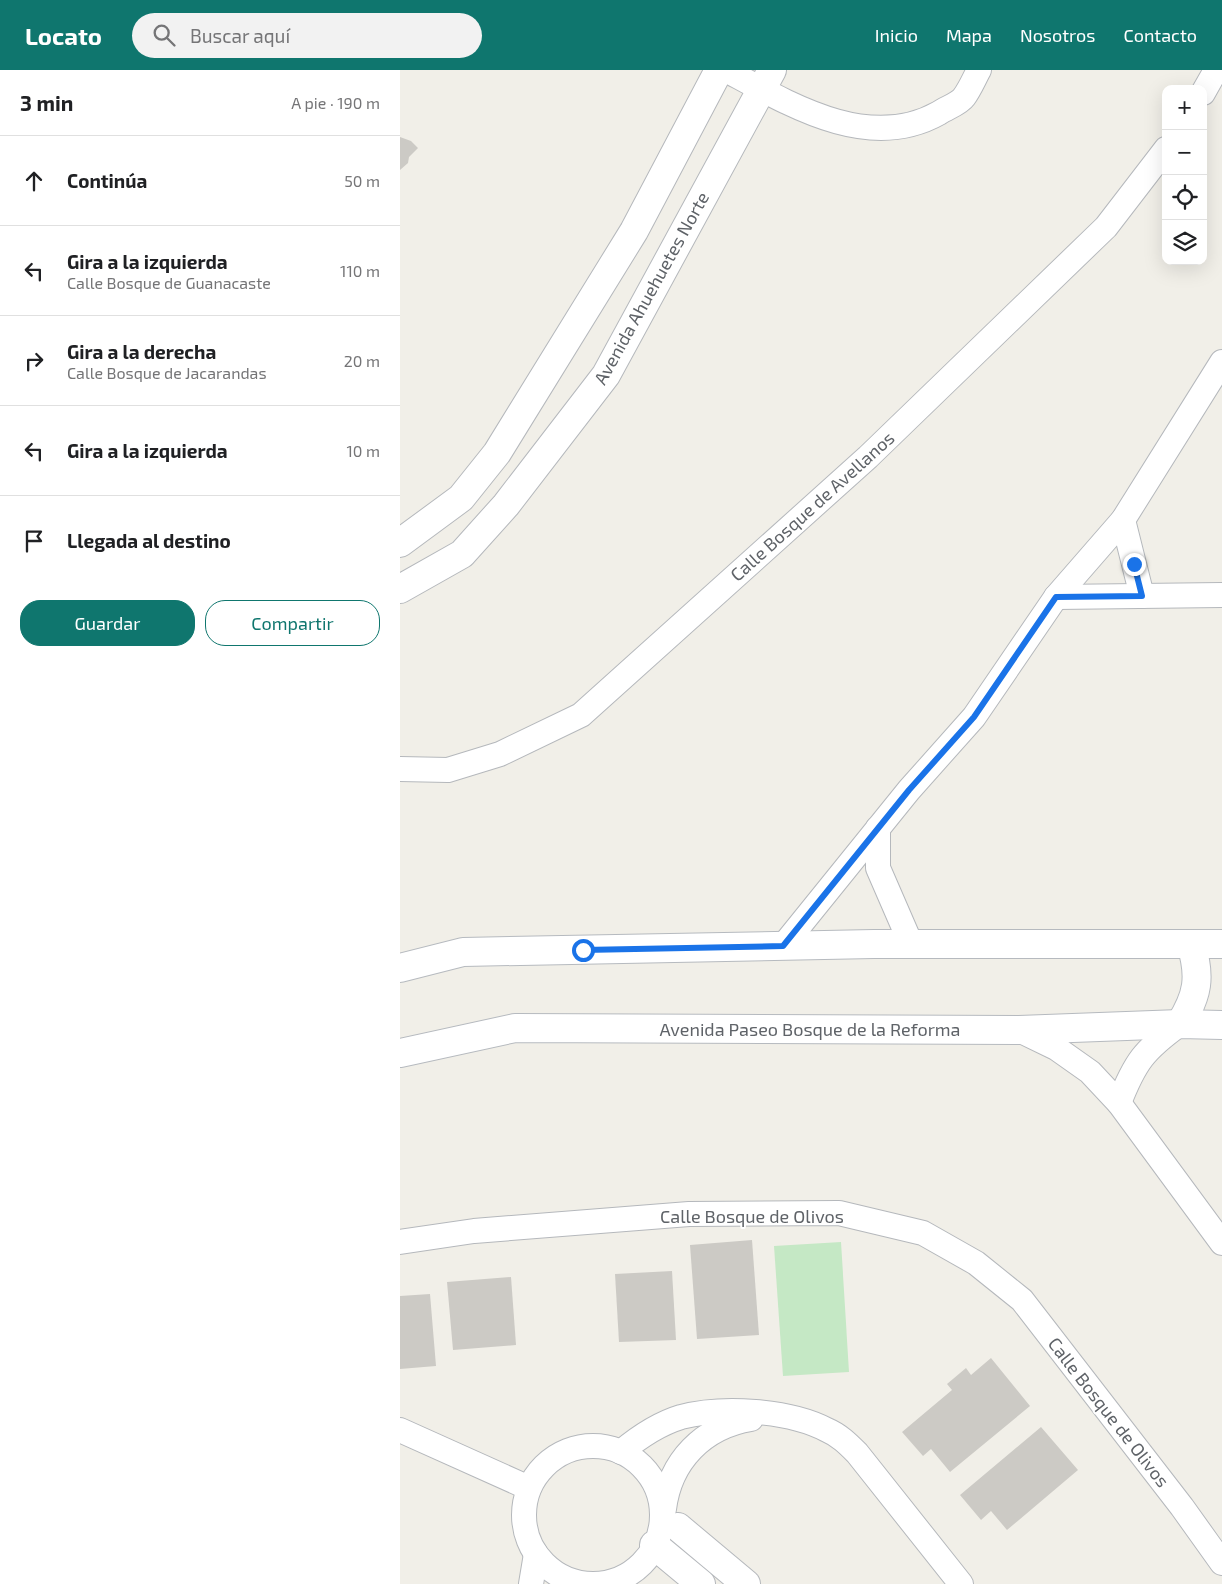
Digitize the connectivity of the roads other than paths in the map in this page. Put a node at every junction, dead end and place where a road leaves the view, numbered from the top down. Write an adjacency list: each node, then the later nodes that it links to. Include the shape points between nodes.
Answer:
1 (719, 70): 10 (main road, via 634,230 497,453 461,498)
2 (726, 70): 5 (street)
3 (979, 70): 5 (street, via 963,99 921,123 882,129 843,124 816,114)
4 (1216, 70): 6 (street)
5 (767, 80): 11 (main road, Avenida Ahuehuetes Norte, via 606,375 506,505 462,554)
6 (1207, 86)
7 (1162, 154): 15 (street, Calle Bosque de Avellanos, via 1106,227 868,457 581,715 500,754 448,770)
8 (1222, 362): 9 (street)
9 (1124, 520): 13 (street); 14 (street)
10 (400, 543)
11 (400, 589)
12 (1222, 595): 13 (street)
13 (1142, 596): 14 (street)
14 (1056, 597): 16 (street, via 974,717)
15 (400, 769)
16 (878, 828): 17 (street, via 878,868); 20 (street)
17 (912, 944): 18 (main road); 20 (main road)
18 (1191, 944): 19 (main road); 22 (main road, via 1198,965 1197,988)
19 (1222, 944)
20 (783, 946): 21 (main road, via 463,952)
21 (400, 968)
22 (1180, 1024): 23 (main road, Avenida Paseo Bosque de la Reforma); 24 (main road, Avenida Paseo Bosque de la Reforma); 26 (street, via 1152,1044 1131,1071)
23 (1222, 1025)
24 (1019, 1030): 25 (main road, Avenida Paseo Bosque de la Reforma, via 515,1028); 26 (street, via 1056,1048 1083,1067)
25 (400, 1053)
26 (1118, 1103): 28 (street)
27 (400, 1242): 36 (street, Calle Bosque de Olivos, via 474,1231 689,1214 838,1212 923,1233 976,1263 1022,1300)
28 (1222, 1243)
29 (777, 1415): 31 (street, via 703,1412 680,1418 639,1437); 33 (street, via 736,1422 702,1438 689,1450 670,1479); 41 (street, via 819,1426 843,1440 857,1453)
30 (400, 1430): 32 (street)
31 (621, 1452): 32 (street, via 594,1446 568,1451 544,1466); 33 (street, via 638,1462 651,1477)
32 (529, 1488): 35 (street, via 524,1511 526,1534)
33 (670, 1520): 34 (street); 40 (main road)
34 (654, 1545): 38 (street, via 647,1559 628,1576); 39 (main road)
35 (536, 1554): 37 (street); 38 (street, via 565,1578 583,1584)
36 (1222, 1563)
37 (531, 1584)
38 (602, 1584)
39 (701, 1584)
40 (746, 1584)
41 (961, 1584)

